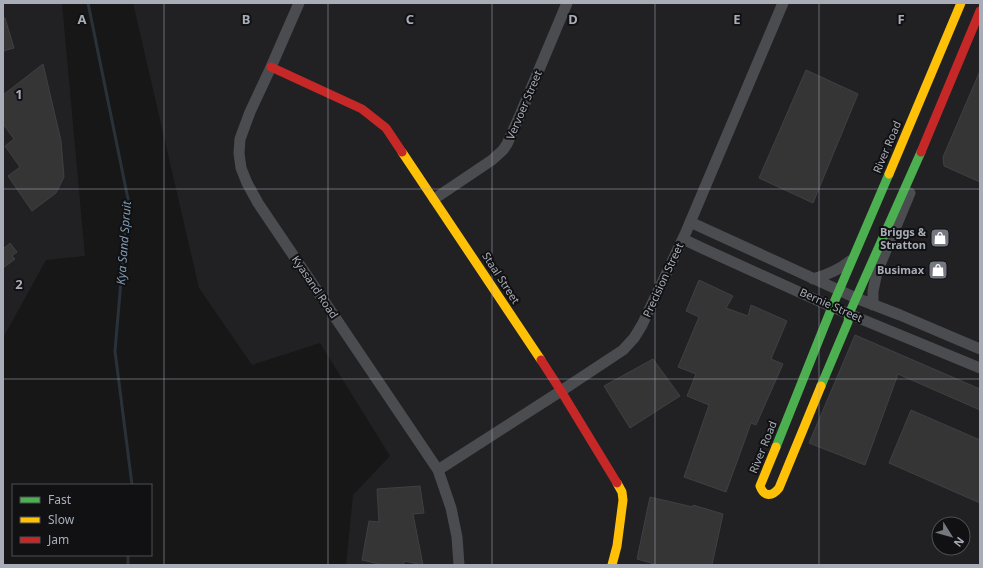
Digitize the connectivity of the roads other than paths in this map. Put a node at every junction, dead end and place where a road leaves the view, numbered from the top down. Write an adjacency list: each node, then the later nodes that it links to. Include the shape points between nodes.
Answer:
1 (299, 3): 6 (street, Kyasand Road)
2 (567, 3): 8 (street, Vervoer Street, via 507,144 492,160)
3 (782, 3): 9 (street, Precision Street)
4 (961, 3): 11 (street, River Road)
5 (980, 11): 7 (street, River Road)
6 (271, 67): 8 (street, Staal Street, via 362,109 373,117 386,128); 21 (street, Kyasand Road, via 240,139 239,153 247,183)
7 (918, 158): 14 (street, River Road); 15 (street, via 908,201 876,276)
8 (434, 199): 20 (street, Staal Street)
9 (690, 222): 10 (street, Precision Street); 12 (street, Bernie Street)
10 (683, 238): 16 (street, Bernie Street); 20 (street, Precision Street, via 634,338 623,350)
11 (853, 259): 12 (street, via 841,269); 13 (street, River Road)
12 (813, 279): 13 (street, Bernie Street)
13 (840, 290): 14 (street, Bernie Street); 16 (street, River Road)
14 (856, 298): 15 (street, Bernie Street); 17 (street, River Road)
15 (873, 305): 18 (street, Bernie Street)
16 (832, 307): 17 (street, Bernie Street); 17 (street, River Road, via 760,486 766,494 773,494 779,488 848,322)
17 (849, 314): 19 (street, Bernie Street)
18 (980, 349)
19 (980, 368)
20 (561, 391): 21 (street, Precision Street); 23 (street, Staal Street, via 622,492 622,511)
21 (438, 470): 22 (street, Kyasand Road, via 451,508)
22 (459, 565)
23 (612, 565)

